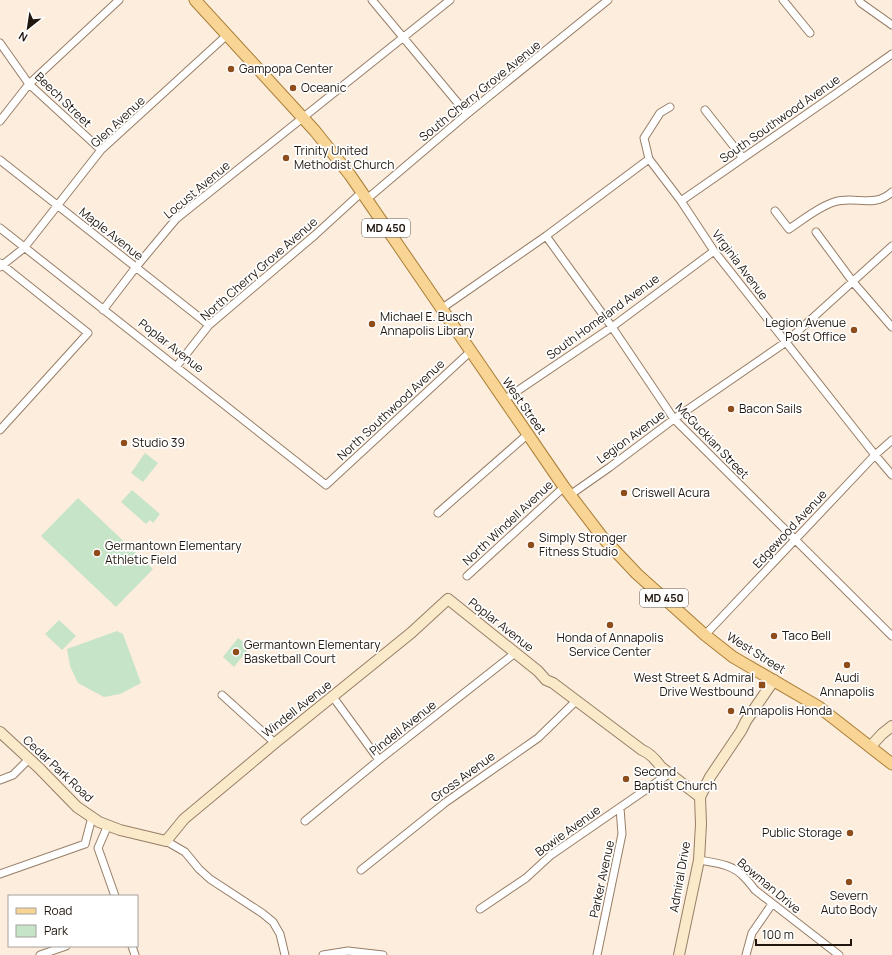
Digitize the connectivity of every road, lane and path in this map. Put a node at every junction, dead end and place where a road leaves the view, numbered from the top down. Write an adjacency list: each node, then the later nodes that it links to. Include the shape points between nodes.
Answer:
1 (120, 0): 14 (street)
2 (197, 0): 10 (main road, West Street / MD 450)
3 (372, 0): 11 (street)
4 (450, 0): 11 (street, Locust Avenue)
5 (608, 0): 17 (street, South Cherry Grove Avenue)
6 (783, 0): 9 (street)
7 (859, 0): 8 (street)
8 (892, 26)
9 (810, 33)
10 (227, 35): 18 (main road, West Street / MD 450); 20 (street, Glen Avenue)
11 (403, 39): 17 (street); 18 (street, Locust Avenue)
12 (0, 42): 14 (street, Beech Street)
13 (892, 54): 21 (street, South Southwood Avenue)
14 (29, 84): 19 (street); 20 (street, Beech Street)
15 (670, 107): 22 (street, via 660,113 644,138)
16 (705, 110): 21 (street)
17 (467, 114): 25 (street, South Cherry Grove Avenue)
18 (302, 117): 25 (main road, West Street / MD 450); 36 (street, Locust Avenue, via 176,219)
19 (0, 121)
20 (101, 150): 27 (street, Glen Avenue)
21 (744, 158): 26 (street, South Southwood Avenue)
22 (649, 159): 26 (street, Virginia Avenue); 31 (street)
23 (0, 160): 27 (street, Maple Avenue)
24 (892, 192): 28 (street, via 886,198 877,201 835,202 789,229)
25 (364, 196): 38 (main road, West Street / MD 450); 40 (street, North Cherry Grove Avenue)
26 (680, 201): 34 (street, Virginia Avenue)
27 (58, 206): 33 (street, Glen Avenue); 36 (street, Maple Avenue)
28 (775, 211)
29 (0, 228): 33 (street, Poplar Avenue)
30 (816, 232): 37 (street)
31 (546, 236): 38 (street); 41 (street, McGuckian Street)
32 (892, 246): 37 (street, Legion Avenue)
33 (24, 248): 35 (street, Glen Avenue); 39 (street, Poplar Avenue)
34 (714, 251): 41 (street, South Homeland Avenue); 43 (street, Virginia Avenue)
35 (1, 265): 48 (street, via 88,333)
36 (136, 267): 39 (street, Locust Avenue); 40 (street, Maple Avenue)
37 (853, 282): 42 (street); 43 (street, Legion Avenue)
38 (441, 309): 44 (main road, West Street / MD 450)
39 (103, 310): 45 (street, Poplar Avenue)
40 (209, 325): 45 (street, North Cherry Grove Avenue)
41 (612, 327): 46 (street, South Homeland Avenue); 47 (street, McGuckian Street)
42 (892, 327)
43 (786, 342): 47 (street, Legion Avenue); 51 (street, Virginia Avenue)
44 (471, 351): 46 (main road, West Street / MD 450); 53 (street, North Southwood Avenue)
45 (176, 367): 53 (street, Poplar Avenue)
46 (504, 400): 49 (main road, West Street / MD 450)
47 (674, 420): 54 (street, Legion Avenue, via 610,467); 56 (street, McGuckian Street)
48 (0, 430)
49 (528, 434): 54 (main road, West Street / MD 450); 55 (street)
50 (892, 440): 51 (street, Edgewood Avenue)
51 (875, 455): 52 (street, Virginia Avenue); 56 (street, Edgewood Avenue)
52 (892, 475)
53 (326, 485)
54 (567, 491): 57 (street, North Windell Avenue); 59 (main road, West Street / MD 450, via 603,538 637,574)
55 (438, 513)
56 (794, 540): 59 (street, Edgewood Avenue); 60 (street, McGuckian Street)
57 (467, 576)
58 (448, 600): 61 (street, Poplar Avenue); 64 (street, Windell Avenue)
59 (705, 635): 62 (main road, West Street / MD 450, via 733,656)
60 (892, 636)
61 (515, 653): 65 (street, Poplar Avenue, via 538,671 545,672 553,683); 71 (street, Pindell Avenue)
62 (774, 680): 69 (main road, West Street / MD 450, via 819,708); 75 (street, Admiral Drive, via 710,777)
63 (222, 694): 68 (street)
64 (333, 697): 68 (street, Windell Avenue); 71 (street)
65 (577, 700): 73 (street, Poplar Avenue); 84 (street, Gross Avenue, via 538,738 446,802)
66 (892, 726): 69 (street)
67 (0, 732): 70 (street, Cedar Park Road)
68 (275, 743): 80 (street, Windell Avenue, via 184,818)
69 (870, 747): 72 (main road, West Street / MD 450)
70 (29, 759): 74 (street, via 13,775); 77 (street, Cedar Park Road, via 77,807)
71 (380, 760): 78 (street, Pindell Avenue)
72 (892, 764)
73 (670, 773): 75 (street, Poplar Avenue); 76 (street, Bowie Avenue)
74 (0, 780)
75 (700, 797): 83 (street, Admiral Drive)
76 (620, 808): 88 (street, Bowie Avenue, via 551,855 526,878); 94 (street, Parker Avenue, via 622,834)
77 (92, 817): 79 (street, Cedar Park Road); 81 (street)
78 (305, 821)
79 (108, 825): 80 (street, Cedar Park Road); 82 (street)
80 (166, 841): 91 (street, Cedar Park Road, via 185,852 210,879 273,922 280,934)
81 (84, 844): 82 (street); 85 (street)
82 (98, 848): 86 (street)
83 (699, 860): 87 (street, Bowman Drive, via 734,868); 95 (street, Admiral Drive)
84 (361, 870)
85 (0, 874)
86 (115, 895)
87 (772, 904): 96 (street, via 752,933); 97 (street, Bowman Drive)
88 (480, 909)
89 (63, 947): 90 (street)
90 (40, 955)
91 (285, 955)
92 (323, 955): 93 (street, via 348,951)
93 (383, 955)
94 (597, 955)
95 (678, 955)
96 (746, 955)
97 (840, 955)

